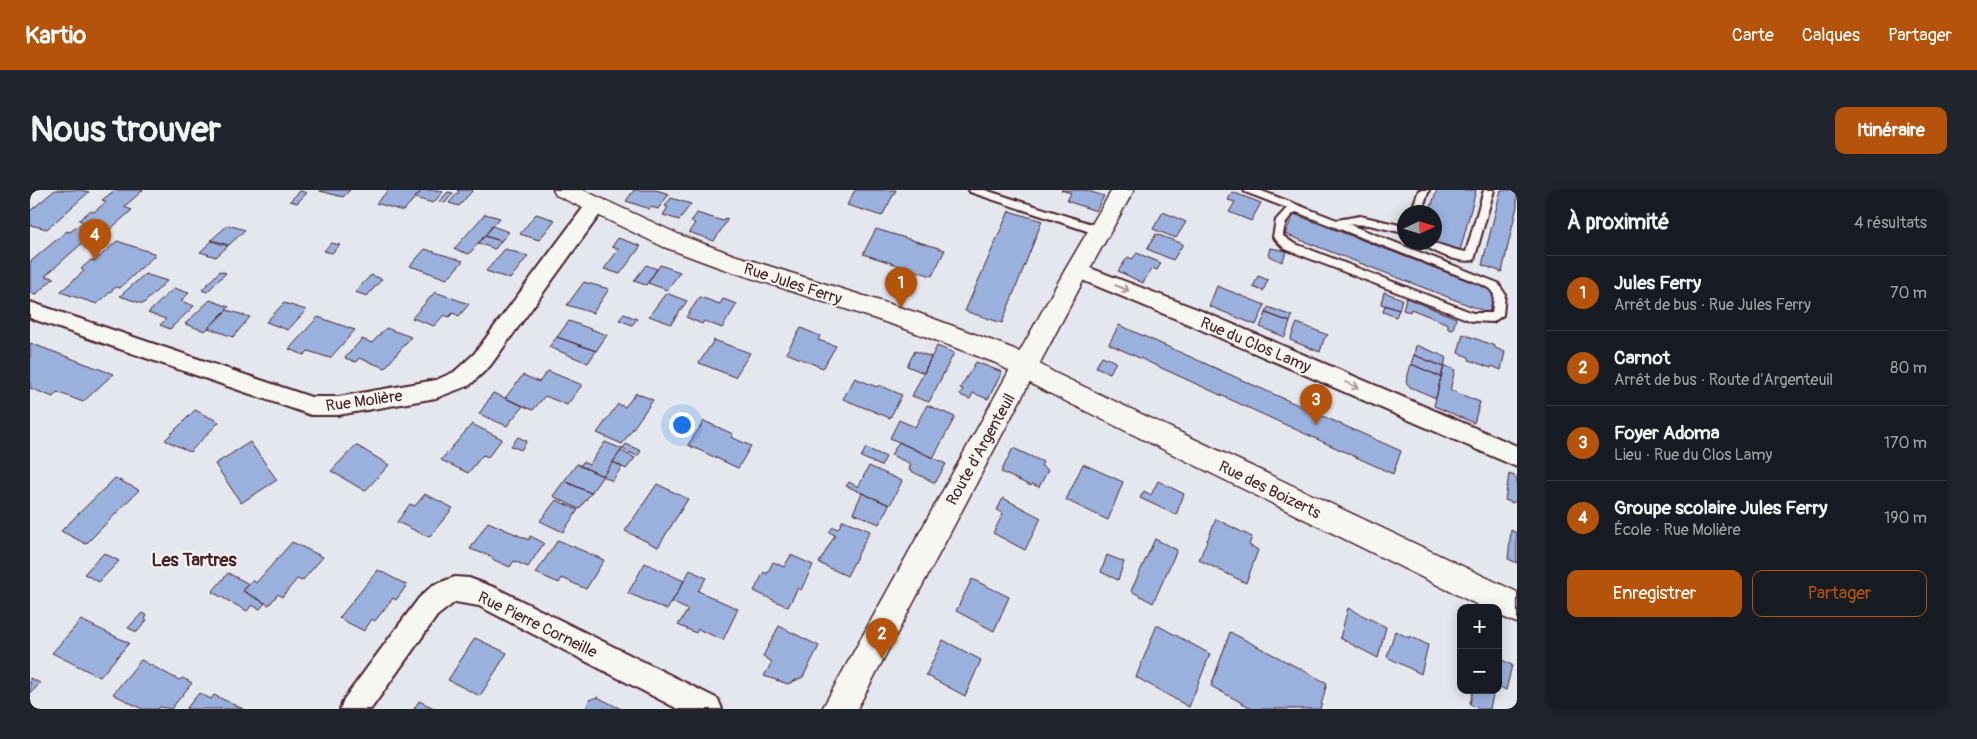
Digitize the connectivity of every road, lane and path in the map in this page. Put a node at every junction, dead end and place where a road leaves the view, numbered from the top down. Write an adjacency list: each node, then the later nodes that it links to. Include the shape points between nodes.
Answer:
1 (564, 190): 7 (street, Rue Jules Ferry)
2 (974, 190): 12 (lane)
3 (1123, 190): 12 (street, Route d'Argenteuil)
4 (1249, 190): 9 (lane)
5 (1424, 190): 8 (lane)
6 (1489, 190): 13 (lane, via 1470,257)
7 (596, 205): 15 (street, Rue Molière, via 482,360 464,379 436,389 338,406 312,406); 16 (street, Rue Jules Ferry, via 726,262 912,321 1005,356)
8 (1419, 205)
9 (1294, 208): 10 (lane); 10 (lane, via 1286,212 1278,225 1278,238 1289,246 1472,317 1493,318 1497,315 1500,294 1494,286)
10 (1336, 225): 11 (lane, via 1344,220 1361,220)
11 (1397, 228)
12 (1100, 231): 14 (street, Route d'Argenteuil)
13 (1442, 250)
14 (1077, 270): 16 (street, Route d'Argenteuil); 17 (street, Rue du Clos Lamy, one-way to 17, via 1189,315)
15 (30, 310)
16 (1024, 367): 18 (street, Rue des Boizerts); 21 (street, Route d'Argenteuil)
17 (1517, 458)
18 (1517, 608)
19 (354, 709): 20 (street, Rue Pierre Corneille, via 428,607 442,593 457,588 487,597)
20 (708, 709)
21 (839, 709)

